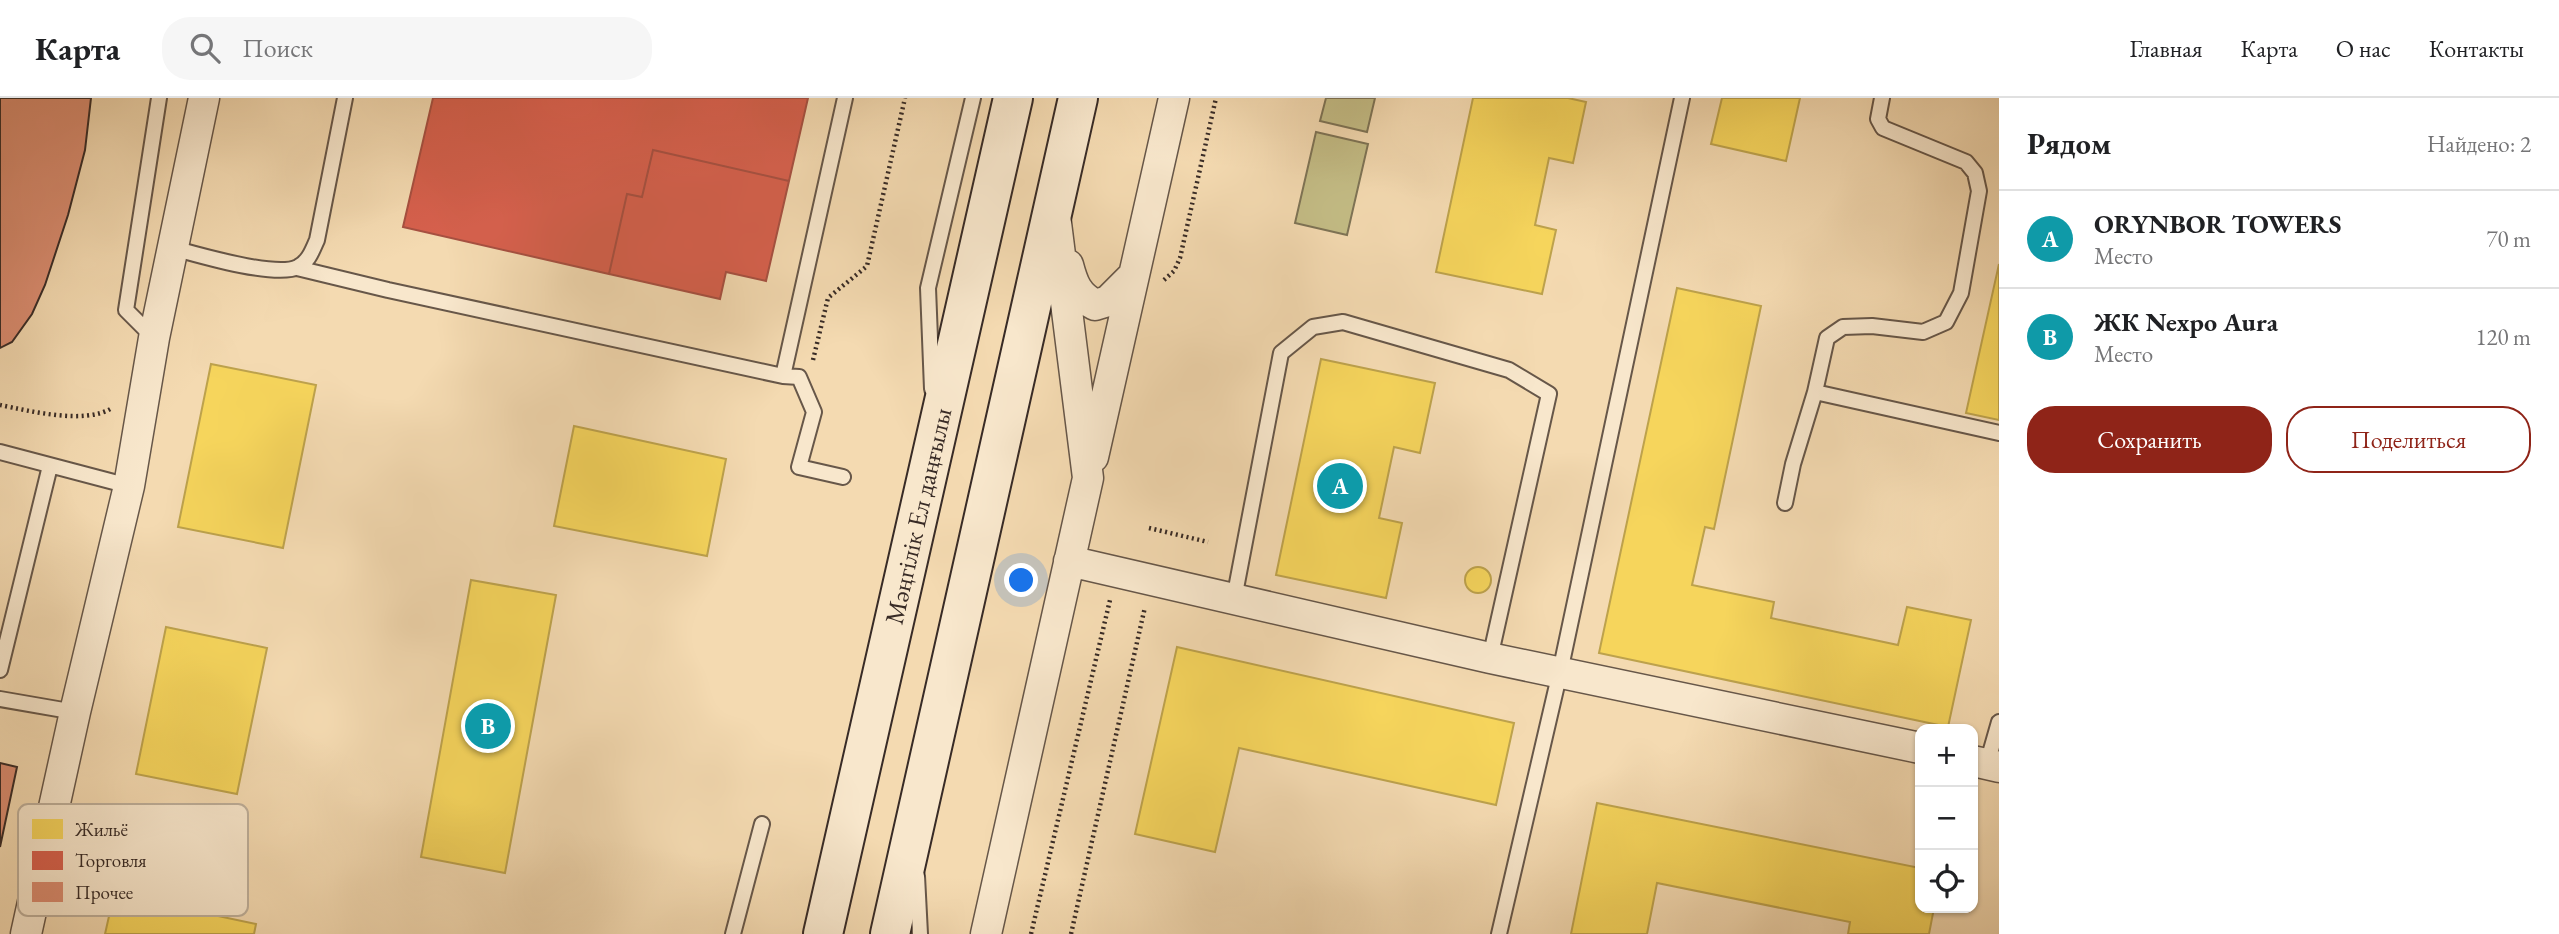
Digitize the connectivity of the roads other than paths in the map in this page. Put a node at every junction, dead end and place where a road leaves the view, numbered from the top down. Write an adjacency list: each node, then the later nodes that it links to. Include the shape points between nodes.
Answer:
1 (159, 98): 15 (lane, via 126,310)
2 (204, 98): 12 (street)
3 (345, 98): 13 (lane, via 317,240 310,257)
4 (845, 98): 16 (lane)
5 (973, 98): 19 (lane, via 928,288)
6 (1013, 98): 19 (main road, Мәңгілік Ел даңғылы)
7 (1079, 98): 11 (main road)
8 (1174, 98): 14 (street)
9 (1682, 98): 30 (lane)
10 (1882, 98): 17 (lane, via 1878,119 1883,128 1966,162 1975,173 1979,191 1961,293 1947,322 1923,332 1843,327 1826,338)
11 (1054, 207): 14 (street, via 1074,287 1082,298 1095,304 1108,302); 23 (street); 37 (main road)
12 (173, 248): 13 (lane, via 240,265); 15 (street)
13 (297, 268): 16 (lane)
14 (1134, 275): 23 (street)
15 (154, 338): 24 (street)
16 (783, 376): 22 (lane, via 799,377 814,412 799,467)
17 (1815, 392): 18 (lane); 25 (lane)
18 (1999, 433)
19 (935, 443): 42 (main road, Мәңгілік Ел даңғылы)
20 (0, 452): 21 (lane)
21 (50, 466): 24 (lane); 29 (lane)
22 (843, 477)
23 (1088, 478): 26 (street)
24 (128, 486): 32 (street)
25 (1785, 503)
26 (1069, 561): 27 (street); 45 (street)
27 (1234, 599): 28 (street); 28 (lane, via 1281,353 1312,327 1343,322 1509,370 1549,394)
28 (1490, 658): 30 (street)
29 (0, 670)
30 (1560, 672): 34 (street); 46 (lane)
31 (0, 699): 32 (lane)
32 (75, 712): 36 (street)
33 (1999, 722): 35 (lane)
34 (1915, 747)
35 (1986, 764)
36 (55, 804)
37 (915, 822): 43 (main road); 44 (lane)
38 (762, 824): 41 (lane)
39 (30, 916): 40 (street)
40 (26, 934)
41 (733, 934)
42 (823, 934)
43 (890, 934)
44 (920, 934)
45 (986, 934)
46 (1499, 934)

